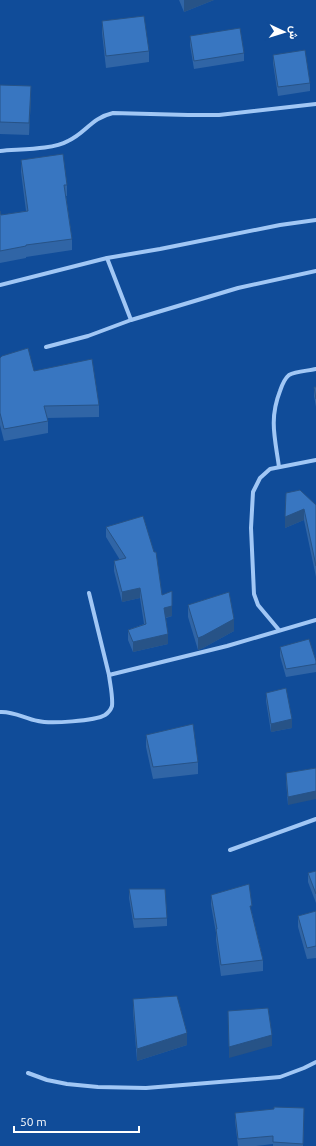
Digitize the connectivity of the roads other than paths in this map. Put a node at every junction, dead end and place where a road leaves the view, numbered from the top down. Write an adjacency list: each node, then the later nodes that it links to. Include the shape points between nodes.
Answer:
1 (316, 104): 2 (street, via 219,114 112,113 102,116 76,137 62,144)
2 (0, 151)
3 (316, 220): 4 (street)
4 (107, 258): 6 (street); 7 (street)
5 (316, 271): 7 (street, via 238,288)
6 (0, 285)
7 (131, 320): 8 (street, via 88,336)
8 (46, 347)
9 (316, 369): 11 (street, via 290,375 280,389 274,407 273,427)
10 (316, 460): 11 (street)
11 (279, 467): 14 (street, via 270,469 260,478 253,492 251,528 254,594 258,605)
12 (89, 593): 15 (street)
13 (316, 620): 14 (street)
14 (279, 630): 15 (street, via 227,646)
15 (109, 675): 16 (street, via 112,706 104,716 52,723)
16 (0, 712)
17 (316, 819): 18 (street)
18 (230, 850)
19 (316, 1062): 20 (street, via 280,1077 146,1088 67,1084)
20 (28, 1073)

